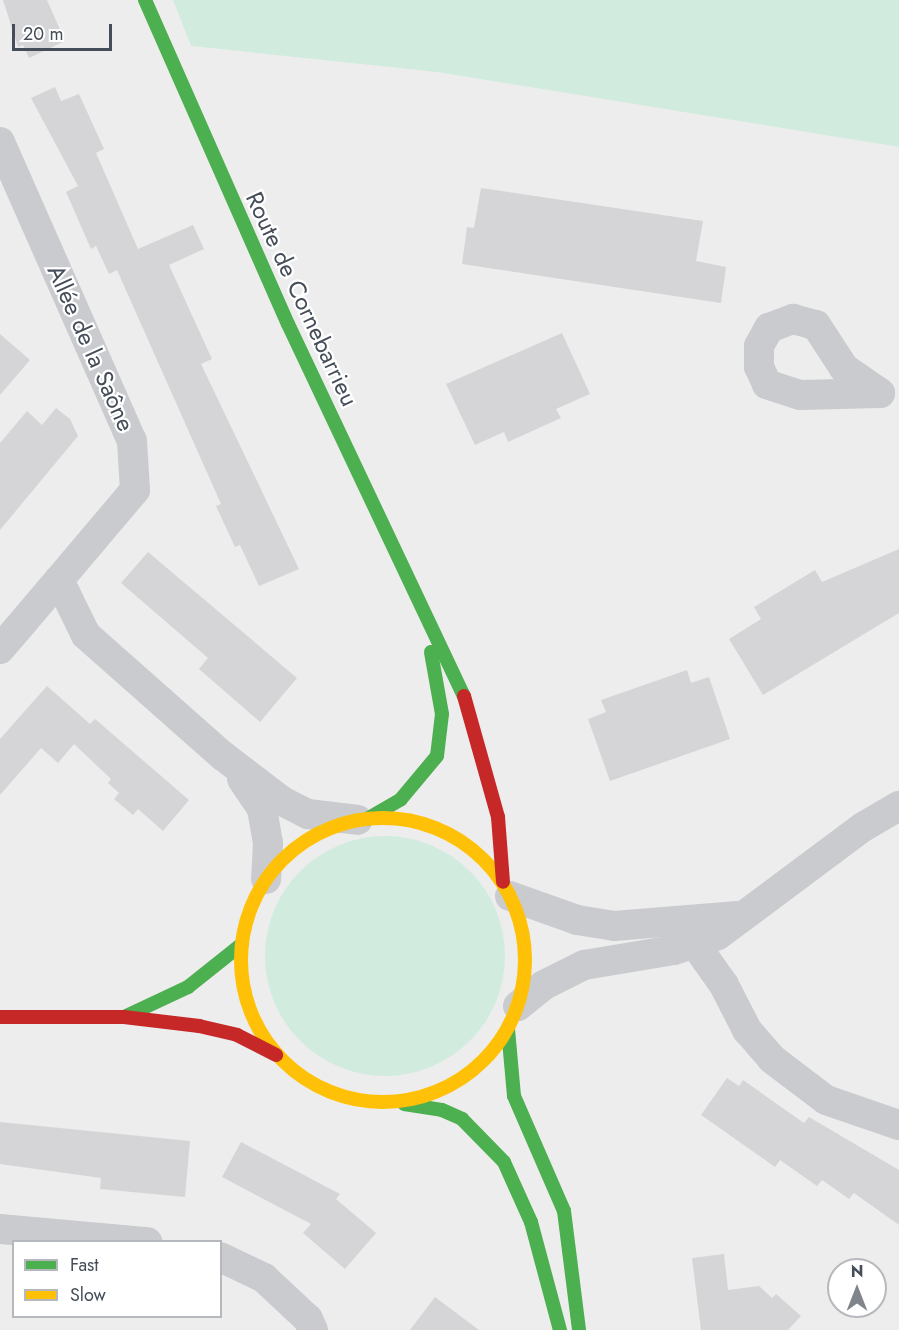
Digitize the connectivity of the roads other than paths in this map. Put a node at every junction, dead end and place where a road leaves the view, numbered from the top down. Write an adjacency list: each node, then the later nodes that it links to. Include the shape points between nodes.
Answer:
1 (145, 0): 4 (main road, Route de Cornebarrieu, via 224,184)
2 (0, 142): 3 (street, Allée de la Saône, via 132,441 135,489)
3 (59, 580): 5 (street, Allée de la Saône); 6 (street, via 86,635)
4 (424, 615): 8 (main road, Route de Cornebarrieu, via 442,714 437,756 401,799); 10 (main road, Route de Cornebarrieu, via 466,700 481,746 498,817)
5 (0, 649)
6 (222, 756): 8 (street, via 282,801 308,814); 9 (street, via 262,809 268,843)
7 (899, 806): 11 (street, via 855,833)
8 (362, 820): 9 (main road, Route de Cornebarrieu, via 306,841); 10 (main road, via 411,821 454,836 489,864)
9 (266, 879): 12 (main road, Route de Cornebarrieu, via 250,910)
10 (507, 889): 11 (street, via 577,920 614,926 700,921); 16 (main road, Route de Cornebarrieu, via 526,955)
11 (752, 910): 13 (street, via 718,935)
12 (242, 944): 15 (main road, via 188,987); 17 (main road, Route de Cornebarrieu, via 248,1005)
13 (695, 944): 16 (street, via 584,965 544,985); 19 (street, via 747,1030 772,1059 843,1109)
14 (0, 1017): 15 (main road)
15 (124, 1017): 17 (main road, via 237,1035)
16 (513, 1017): 18 (main road, via 493,1050 454,1083 430,1094); 25 (main road, via 514,1096 554,1181 566,1222)
17 (280, 1058): 18 (main road, via 325,1090)
18 (379, 1102): 24 (main road, via 442,1110 462,1119 493,1147 531,1222)
19 (899, 1125)
20 (0, 1229): 21 (street)
21 (124, 1240)
22 (222, 1258): 23 (street, via 264,1278 308,1319)
23 (313, 1330)
24 (560, 1330)
25 (579, 1330)

